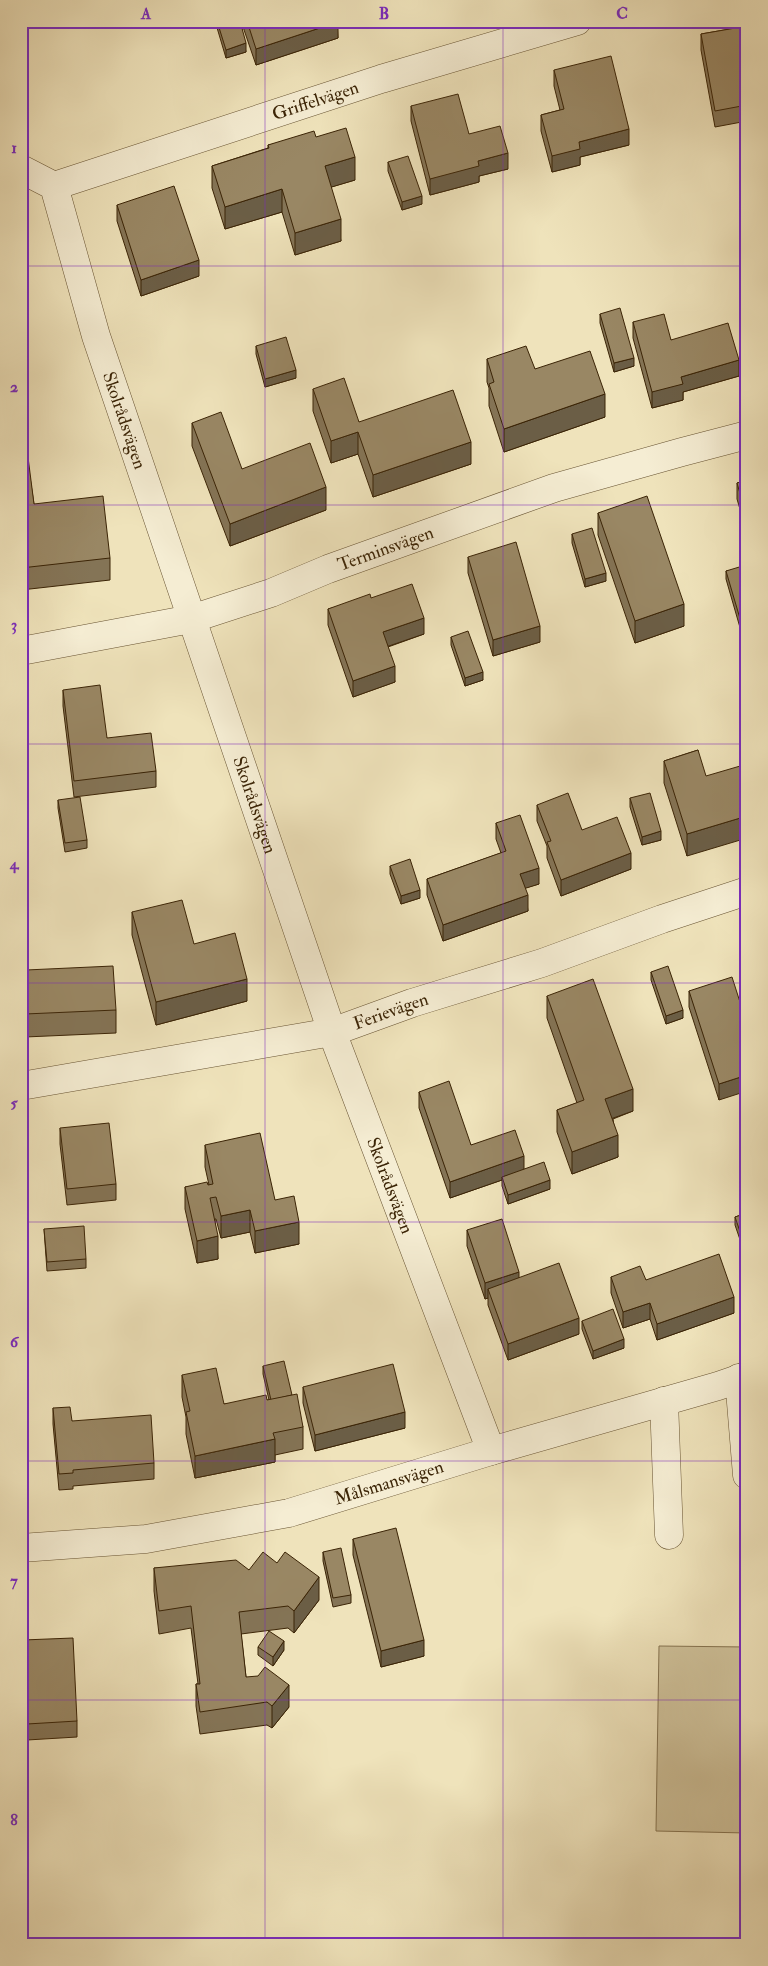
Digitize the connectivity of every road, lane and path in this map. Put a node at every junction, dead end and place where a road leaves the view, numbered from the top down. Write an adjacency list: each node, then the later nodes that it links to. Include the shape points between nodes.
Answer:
1 (577, 21): 3 (street, Griffelvägen, via 381,78)
2 (21, 169): 3 (street)
3 (54, 186): 5 (street, Skolrådsvägen, via 96,336)
4 (747, 436): 5 (street, Terminsvägen, via 554,488)
5 (192, 619): 6 (street, Terminsvägen); 8 (street, Skolrådsvägen)
6 (21, 651)
7 (747, 891): 8 (street, Ferievägen)
8 (332, 1032): 9 (street, Ferievägen); 12 (street, Skolrådsvägen)
9 (21, 1086)
10 (743, 1377): 11 (street, Målsmansvägen); 13 (street)
11 (664, 1401): 12 (street, Målsmansvägen); 14 (street)
12 (491, 1451): 15 (street, Målsmansvägen, via 289,1513 146,1539)
13 (747, 1475)
14 (668, 1535)
15 (21, 1548)

